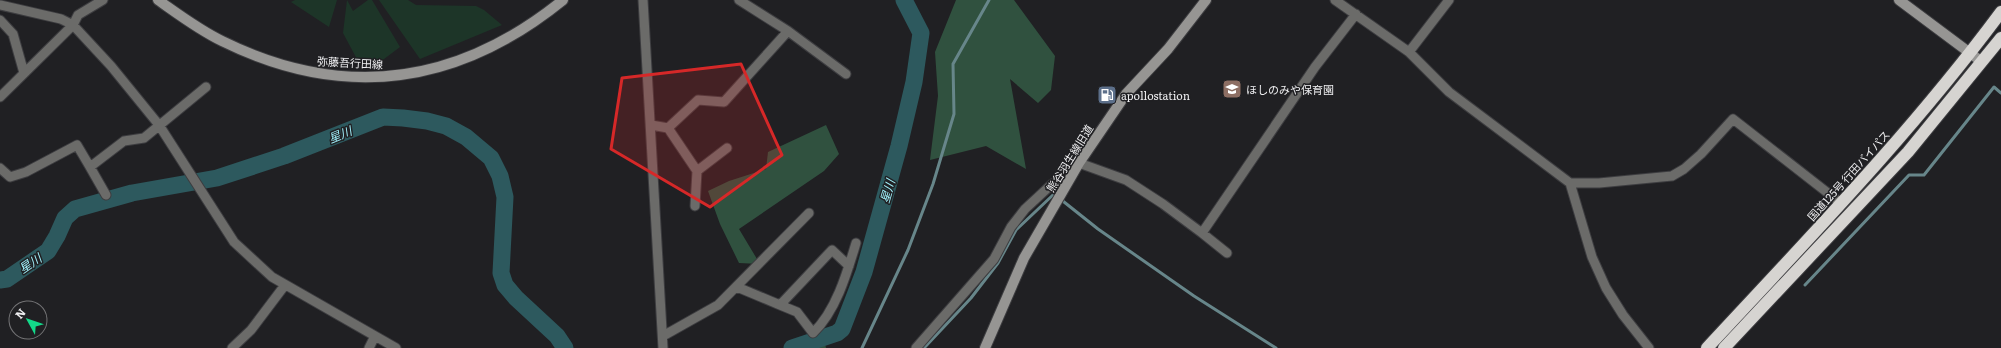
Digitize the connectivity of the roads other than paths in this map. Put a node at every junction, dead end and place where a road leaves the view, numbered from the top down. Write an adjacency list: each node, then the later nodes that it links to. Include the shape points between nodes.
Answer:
1 (103, 0): 14 (street, via 78,15)
2 (158, 0): 3 (main road, 弥藤吾行田線, via 220,40 268,61 299,70 364,77 400,75 435,69 474,55 503,42)
3 (563, 0)
4 (643, 0): 24 (street)
5 (739, 0): 15 (street)
6 (1206, 0): 28 (main road, 熊谷羽生線旧道, via 1168,49 1126,94)
7 (1335, 0): 12 (street)
8 (1449, 0): 17 (street)
9 (1899, 0): 18 (main road)
10 (0, 5): 14 (street, via 61,19)
11 (2001, 12): 18 (highway, 国道125号 行田バイパス)
12 (1356, 14): 17 (street); 38 (street, via 1315,66)
13 (0, 20): 20 (street, via 13,34)
14 (73, 25): 20 (street); 25 (street, via 111,66)
15 (788, 31): 21 (street); 26 (street, via 724,102 698,100)
16 (2001, 38): 19 (highway)
17 (1409, 52): 33 (street, via 1449,92)
18 (1970, 53): 19 (main road); 35 (highway, 国道125号 行田バイパス)
19 (1982, 62): 55 (highway, via 1902,157)
20 (24, 73): 23 (street)
21 (846, 74)
22 (206, 87): 25 (street)
23 (0, 97)
24 (651, 124): 26 (street); 46 (street)
25 (159, 125): 29 (street, via 144,138 124,141); 42 (street, via 234,242 272,277)
26 (668, 128): 31 (street)
27 (727, 148): 31 (street)
28 (1079, 163): 32 (main road, 熊谷羽生線旧道); 38 (street, via 1126,180)
29 (90, 167): 30 (street, via 77,145 26,172 10,177); 34 (street)
30 (0, 168)
31 (697, 171): 36 (street)
32 (1068, 181): 52 (street, via 1052,184 1025,208 1011,227 994,259); 53 (main road, 熊谷羽生線旧道, via 1024,258)
33 (1570, 183): 35 (street, via 1672,176 1701,154 1733,119); 47 (street, via 1592,257 1606,288)
34 (106, 194)
35 (1842, 204): 54 (highway, 国道125号 行田バイパス)
36 (695, 206)
37 (809, 212): 43 (street)
38 (1202, 233): 40 (street)
39 (856, 243): 41 (street)
40 (1227, 253)
41 (849, 266): 44 (street, via 832,250); 44 (street, via 822,324 813,333 797,312)
42 (285, 284): 45 (street); 48 (street, via 251,330)
43 (737, 287): 44 (street); 46 (street, via 718,305)
44 (780, 305)
45 (375, 336): 49 (street); 50 (street)
46 (663, 336): 51 (street)
47 (1644, 346)
48 (232, 348)
49 (369, 348)
50 (396, 348)
51 (663, 348)
52 (916, 348)
53 (985, 348)
54 (1707, 348)
55 (1724, 348)

